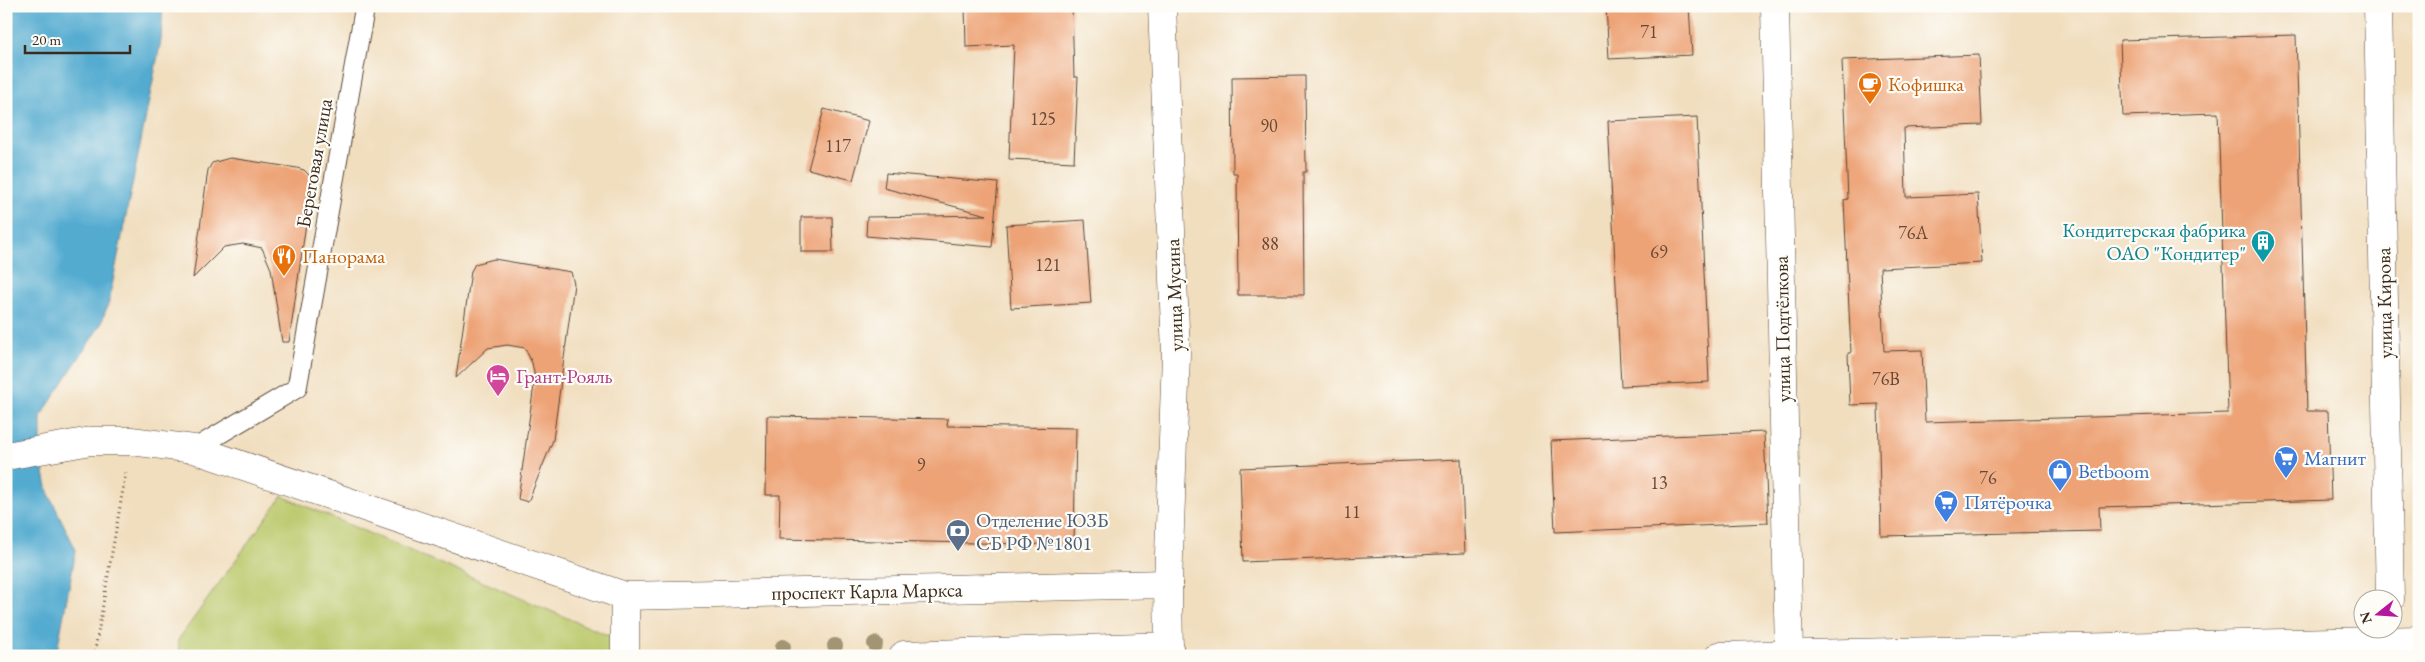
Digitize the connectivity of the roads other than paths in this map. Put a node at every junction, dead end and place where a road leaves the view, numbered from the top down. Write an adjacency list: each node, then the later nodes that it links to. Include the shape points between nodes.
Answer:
1 (365, 6): 5 (lane, Береговая улица, via 297,388)
2 (1162, 6): 7 (street, улица Мусина, via 1176,354)
3 (1775, 6): 13 (street, улица Подтёлкова)
4 (2378, 6): 8 (street, улица Кирова)
5 (194, 449): 6 (street, via 131,441 91,441); 9 (street)
6 (6, 456)
7 (1168, 584): 9 (street, проспект Карла Маркса); 12 (street, улица Мусина)
8 (2390, 590)
9 (625, 596): 15 (street)
10 (2419, 640): 11 (street)
11 (2391, 642): 13 (street)
12 (1169, 651): 14 (street)
13 (1789, 652): 16 (street)
14 (904, 655)
15 (625, 656)
16 (1719, 656)

